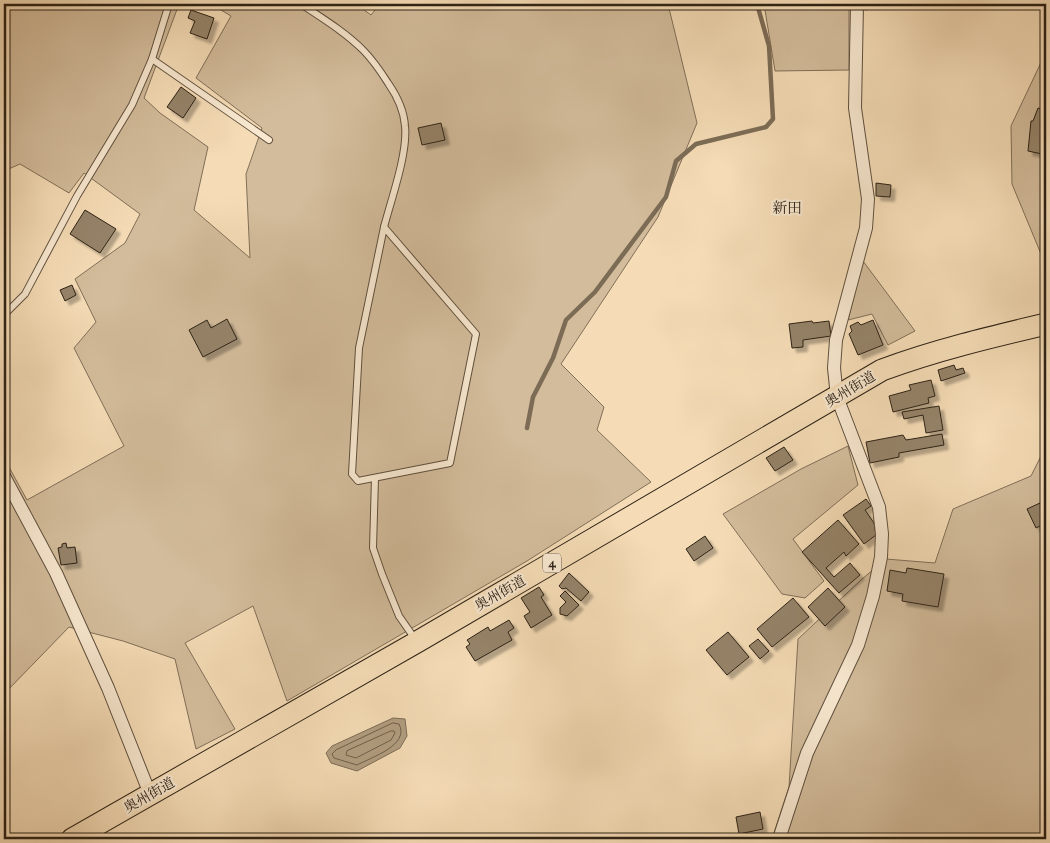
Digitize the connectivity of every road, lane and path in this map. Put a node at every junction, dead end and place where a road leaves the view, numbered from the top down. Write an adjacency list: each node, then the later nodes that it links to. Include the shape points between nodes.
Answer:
1 (169, 4): 4 (lane)
2 (301, 4): 6 (lane, via 362,49 395,93 403,112 406,126 403,153)
3 (857, 4): 9 (street, via 855,108 868,198 866,228 836,340)
4 (152, 59): 5 (lane); 7 (lane, via 132,105 77,196 25,294)
5 (269, 140)
6 (384, 227): 11 (lane, via 360,348 352,474 358,480); 11 (lane, via 476,334 450,463)
7 (4, 315)
8 (1046, 324): 9 (highway, 奥州街道 / 4, via 916,357 882,370)
9 (837, 397): 12 (highway, 奥州街道 / 4); 15 (street, via 878,507 881,557 858,645 807,753)
10 (4, 476): 13 (street, via 56,574 108,688)
11 (375, 478): 12 (lane, via 374,548 399,616)
12 (417, 642): 13 (highway, 奥州街道 / 4)
13 (150, 794): 14 (highway, 奥州街道 / 4)
14 (73, 839)
15 (779, 839)

